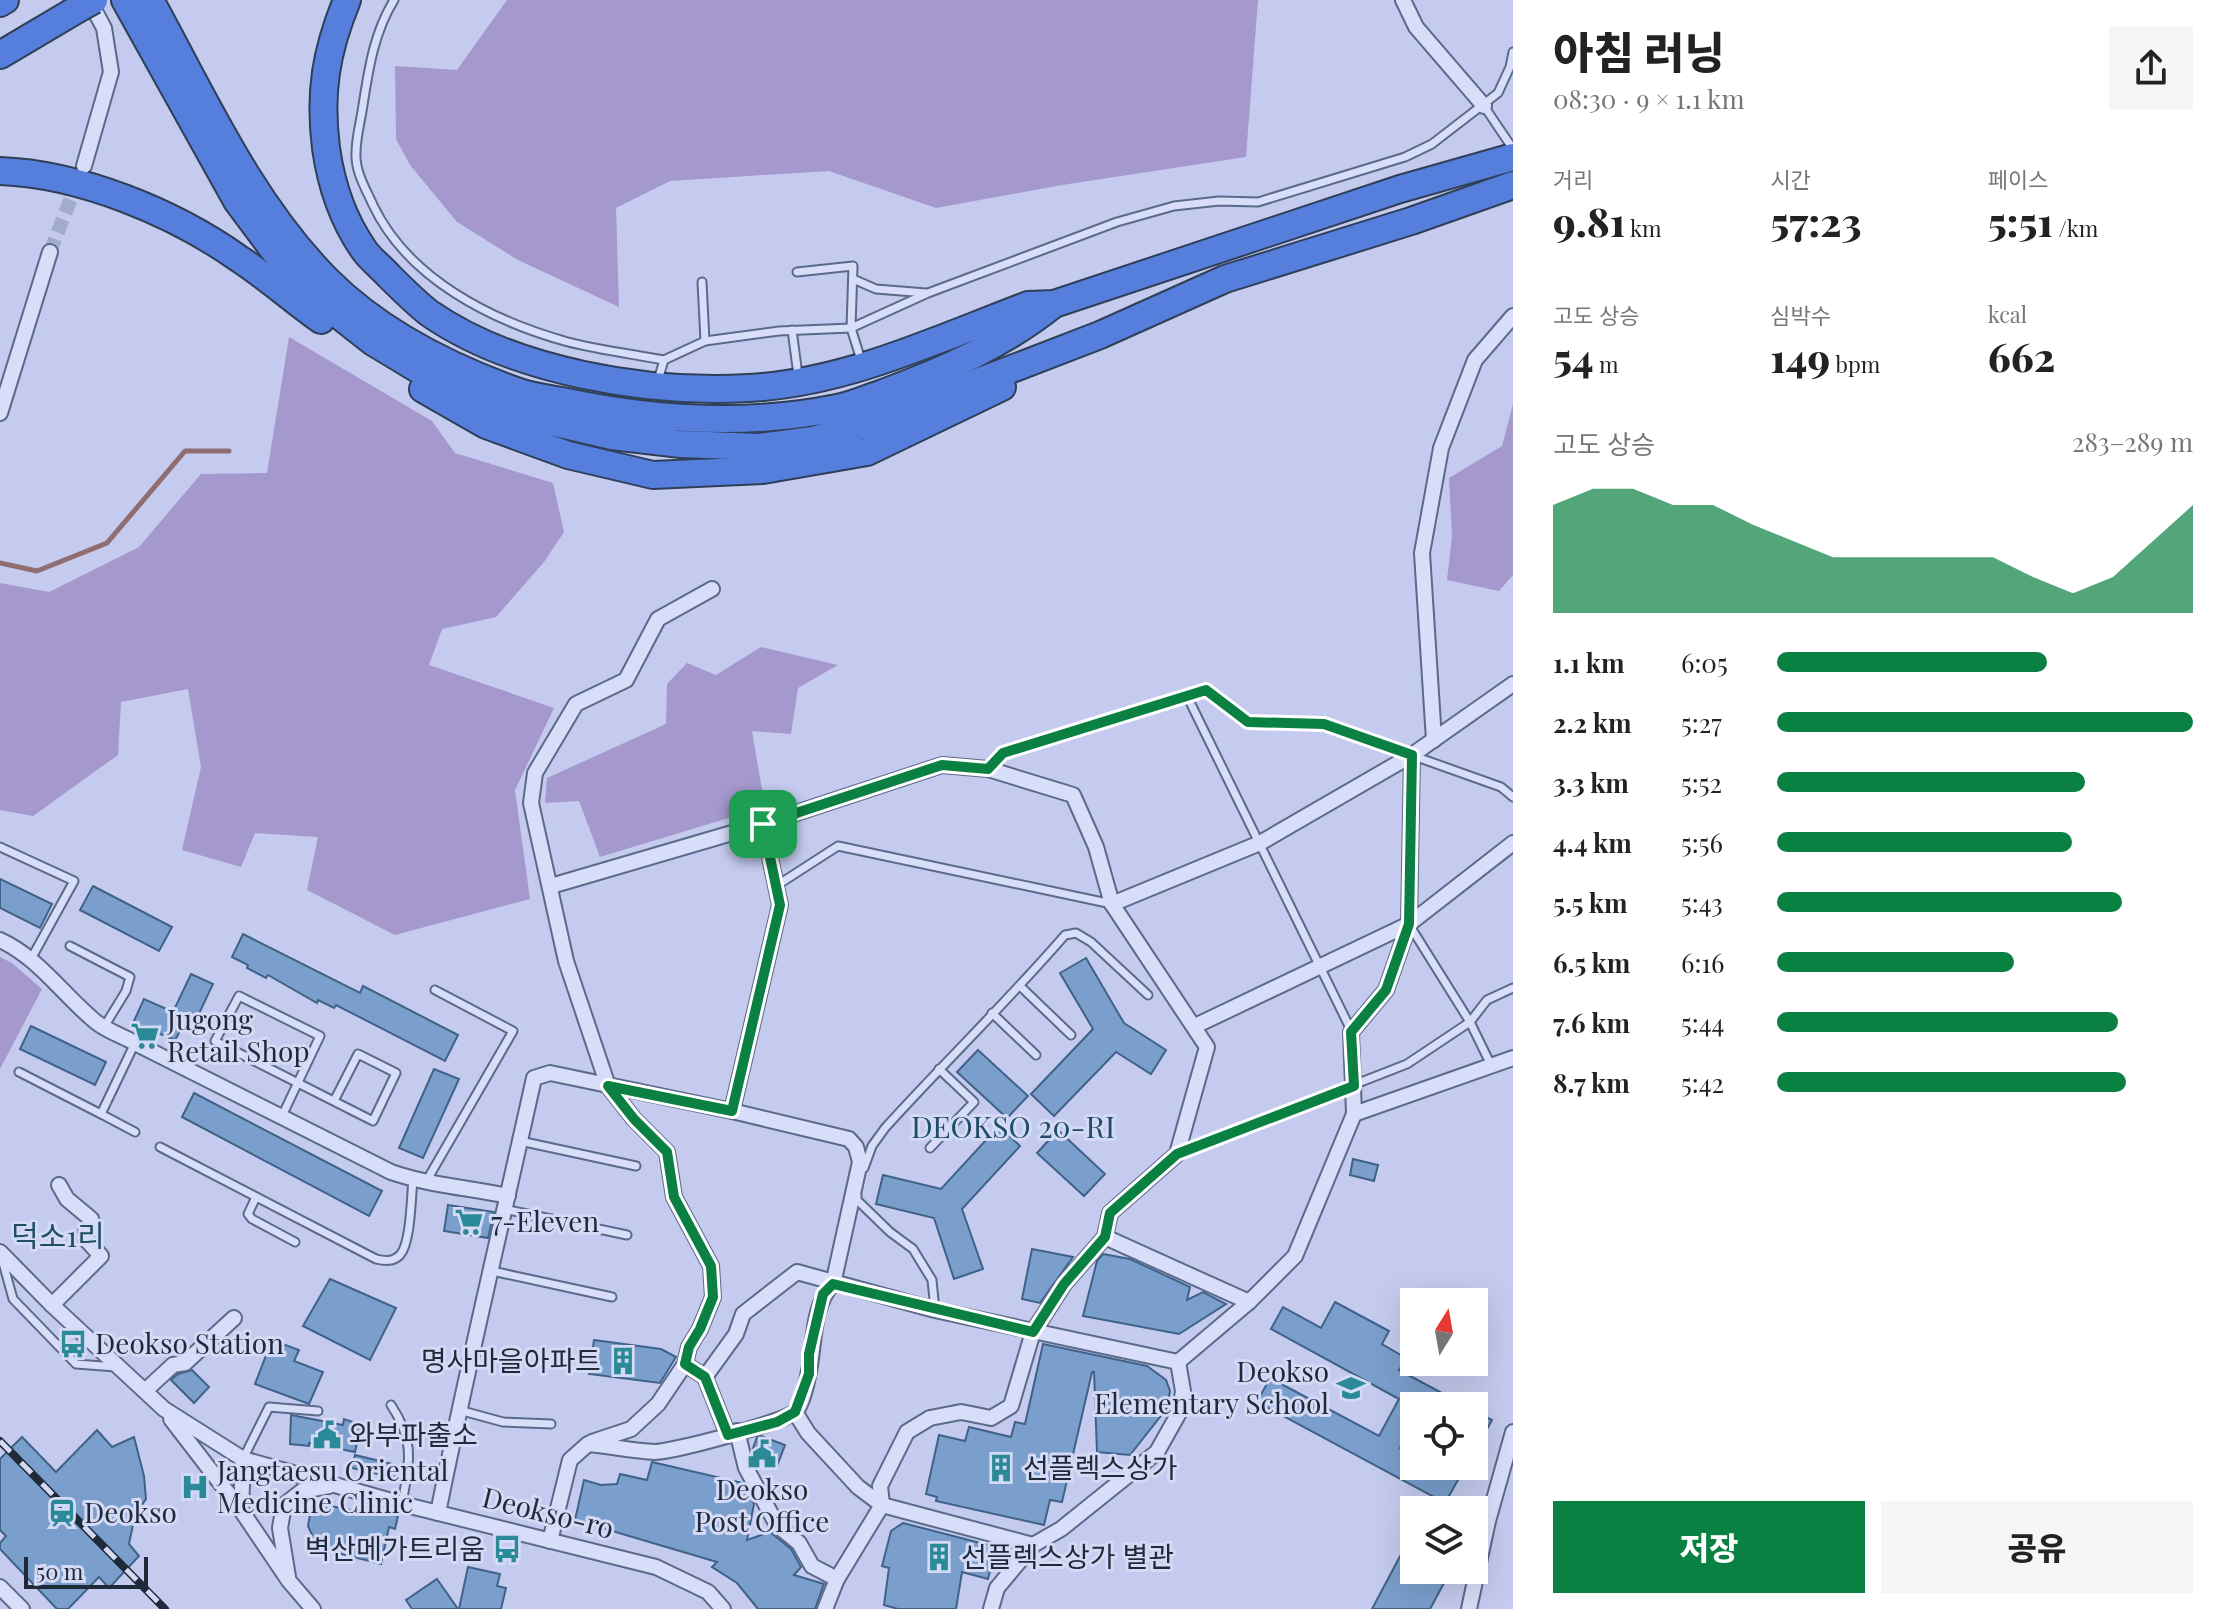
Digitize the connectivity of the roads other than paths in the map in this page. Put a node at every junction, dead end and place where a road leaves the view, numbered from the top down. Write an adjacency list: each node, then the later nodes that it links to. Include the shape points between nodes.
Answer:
1 (5, 0): 8 (highway)
2 (125, 0): 25 (highway, via 237,201 317,298 373,342 431,377 522,415 612,436 681,444 760,447 813,440 866,425)
3 (150, 0): 21 (highway, via 246,175 289,238 329,282 379,323 450,364 522,393 671,418 763,417 839,408 918,380 1023,330)
4 (347, 0): 30 (highway, via 324,75 324,133 331,179 364,251 429,313 482,342 546,366)
5 (394, 0): 27 (lane, via 380,24 371,57 355,154 379,218 433,280 467,301 568,341)
6 (1403, 0): 11 (street, via 1416,27)
7 (88, 2): 10 (highway); 13 (street, via 104,28 111,72)
8 (0, 3)
9 (1513, 52): 11 (lane, via 1498,93)
10 (0, 55)
11 (1484, 106): 12 (lane); 20 (lane, via 1405,157 1258,202 1174,206 1117,222)
12 (1512, 149): 21 (highway, via 1455,173)
13 (84, 166)
14 (0, 171): 25 (highway, via 93,187 166,216 236,256 378,364 486,425 568,455 653,475 763,470 867,452)
15 (1513, 185): 25 (highway, via 1225,279)
16 (50, 252): 31 (street)
17 (797, 272): 18 (lane, via 853,266)
18 (853, 279): 20 (lane, via 876,289); 23 (lane)
19 (702, 282): 26 (lane)
20 (928, 293): 23 (lane)
21 (1054, 304): 28 (highway, via 1028,305)
22 (1513, 316): 35 (street, via 1475,360 1438,463 1422,553)
23 (851, 328): 24 (lane); 28 (lane)
24 (792, 330): 26 (lane); 29 (lane)
25 (1100, 335)
26 (705, 341): 27 (lane)
27 (664, 360): 30 (lane)
28 (863, 366): 29 (highway)
29 (799, 381): 30 (highway, via 750,388)
30 (656, 387)
31 (0, 413)
32 (712, 589): 43 (street, via 658,619 626,680 576,704 535,773 531,803)
33 (1513, 684): 35 (street)
34 (1187, 696): 36 (lane, via 1206,690 1248,722 1324,724); 37 (lane, via 1003,753); 40 (lane)
35 (1434, 740): 36 (street)
36 (1412, 755): 38 (lane, via 1501,787); 40 (street); 46 (street)
37 (988, 769): 39 (street, via 942,765); 45 (street, via 1073,795 1096,847)
38 (1513, 797)
39 (763, 824): 43 (street); 44 (street)
40 (1260, 843): 45 (street); 50 (lane)
41 (1513, 843): 46 (street)
42 (0, 847): 49 (lane, via 74,881)
43 (551, 886): 68 (street, via 566,961)
44 (776, 886): 45 (lane, via 838,846); 71 (street, via 780,905)
45 (1112, 904): 57 (street)
46 (1409, 924): 50 (street); 56 (lane); 59 (street, via 1386,990)
47 (0, 940): 49 (street)
48 (70, 946): 58 (lane, via 130,977)
49 (31, 959): 58 (street)
50 (1319, 967): 57 (street); 59 (lane)
51 (1020, 986): 54 (lane, via 1065,935 1076,933); 55 (lane); 60 (lane)
52 (1513, 988): 56 (lane, via 1487,1000)
53 (435, 990): 81 (lane, via 513,1031)
54 (1148, 995)
55 (992, 1013): 62 (lane); 65 (lane)
56 (1470, 1022): 64 (lane); 69 (lane, via 1407,1064)
57 (1195, 1026): 79 (street, via 1207,1047)
58 (104, 1027): 61 (street)
59 (1351, 1032): 69 (street)
60 (1071, 1035)
61 (135, 1043): 72 (lane); 74 (street)
62 (1036, 1055)
63 (1513, 1058): 64 (street)
64 (1491, 1065): 73 (street)
65 (939, 1069): 78 (lane, via 974,1102); 94 (lane, via 872,1146 857,1200 913,1249 932,1280)
66 (19, 1072): 72 (lane)
67 (298, 1083): 67 (lane, via 320,1036 239,996 215,1041); 70 (lane); 74 (lane)
68 (608, 1086): 71 (street); 76 (street, via 550,1073 534,1078); 98 (street, via 667,1152 674,1197 711,1266 713,1297)
69 (1354, 1086): 73 (street); 79 (lane)
70 (334, 1101): 70 (lane, via 373,1121 396,1073 358,1054)
71 (732, 1111): 90 (street, via 838,1134 856,1147 860,1162)
72 (101, 1114): 75 (lane)
73 (1354, 1114): 92 (street, via 1295,1256)
74 (282, 1116): 81 (street, via 391,1172)
75 (135, 1132)
76 (520, 1141): 80 (lane); 84 (street)
77 (160, 1147): 83 (lane)
78 (930, 1148)
79 (1177, 1154): 86 (street, via 1110,1213)
80 (636, 1166)
81 (420, 1180): 83 (lane, via 405,1245 388,1261); 84 (street)
82 (59, 1185): 93 (street, via 91,1219 84,1237 101,1256)
83 (256, 1197): 87 (lane, via 248,1214 252,1219)
84 (506, 1203): 85 (lane); 89 (street)
85 (627, 1235)
86 (1105, 1237): 92 (street); 96 (street, via 1064,1284)
87 (295, 1242)
88 (0, 1252): 93 (street, Deokso-ro); 99 (lane, via 13,1299 76,1364)
89 (492, 1271): 91 (lane); 104 (street)
90 (833, 1284): 94 (street); 100 (street, via 797,1272 743,1314 736,1334); 106 (street, via 823,1294 809,1374)
91 (612, 1297)
92 (1249, 1302): 97 (street)
93 (52, 1305): 99 (street, Deokso-ro)
94 (935, 1310): 96 (street)
95 (234, 1318): 101 (street)
96 (1033, 1332): 97 (street); 114 (street, via 1011,1406 991,1418 961,1412 930,1418 907,1432 880,1486)
97 (1178, 1362): 118 (street, via 1180,1411 1157,1452)
98 (685, 1364): 100 (street); 110 (street, via 658,1404 631,1429)
99 (121, 1368): 101 (street, Deokso-ro)
100 (705, 1377): 109 (street)
101 (146, 1390): 103 (street, Deokso-ro)
102 (391, 1405): 113 (lane, via 405,1426 409,1458)
103 (164, 1409): 111 (street, Deokso-ro); 115 (street)
104 (459, 1410): 107 (lane, via 503,1422); 116 (street)
105 (318, 1411): 111 (lane, via 269,1407)
106 (795, 1412): 109 (street); 114 (street, via 858,1487)
107 (551, 1424)
108 (1513, 1432): 127 (street)
109 (732, 1433): 110 (street, via 657,1452); 119 (street, via 777,1525 799,1543 812,1566)
110 (588, 1444): 117 (street, via 570,1460)
111 (243, 1459): 112 (street, Deokso-ro); 115 (street)
112 (332, 1485): 113 (street, Deokso-ro); 120 (street, via 302,1491 284,1505 280,1528)
113 (402, 1504): 116 (street, Deokso-ro)
114 (882, 1505): 118 (street); 119 (street)
115 (241, 1510): 120 (street)
116 (438, 1513): 117 (street, Deokso-ro)
117 (550, 1541): 124 (street, Deokso-ro, via 656,1567 708,1592)
118 (1033, 1545): 126 (street, via 997,1588)
119 (837, 1579): 125 (street)
120 (289, 1581): 123 (street)
121 (0, 1587): 122 (street)
122 (22, 1609)
123 (313, 1609)
124 (723, 1609)
125 (825, 1609)
126 (991, 1609)
127 (1469, 1609)

